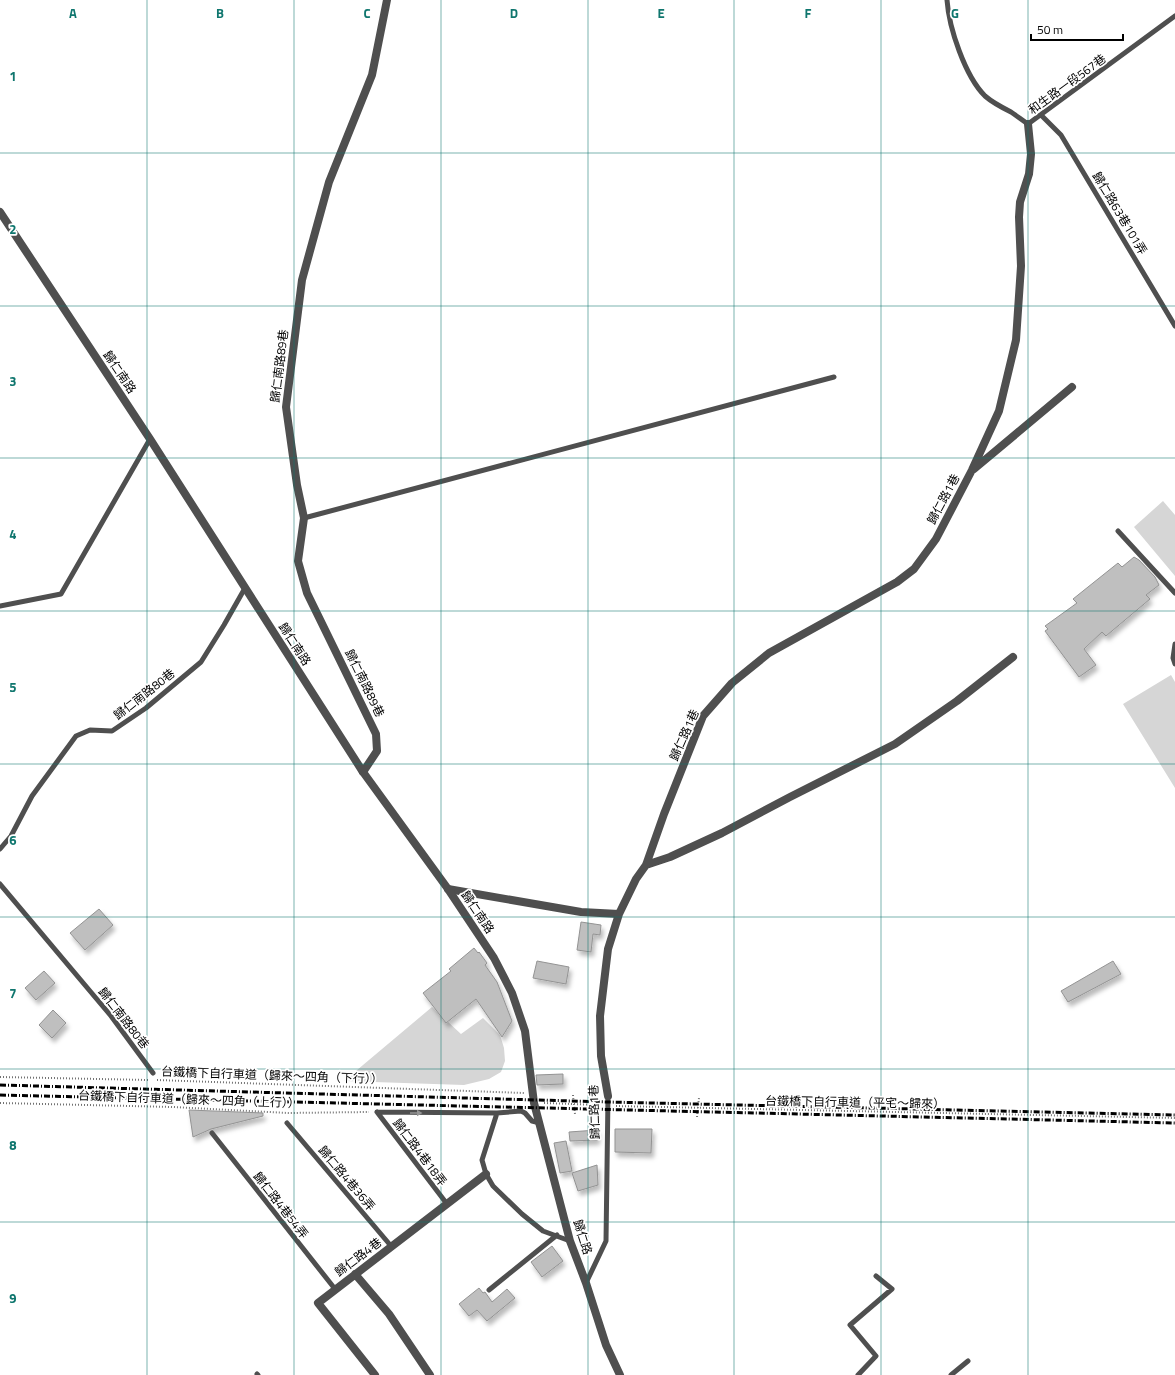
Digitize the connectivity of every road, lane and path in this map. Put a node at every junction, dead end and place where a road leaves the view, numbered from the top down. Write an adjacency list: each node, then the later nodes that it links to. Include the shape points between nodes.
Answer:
1 (387, 0): 12 (street, 歸仁南路89巷, via 372,75 329,182 302,280 286,407)
2 (947, 0): 5 (lane, via 948,17 970,75 989,99)
3 (1175, 16): 4 (lane, 和生路一段567巷)
4 (1041, 115): 5 (lane, 和生路一段567巷); 7 (lane, 歸仁路63巷101弄, via 1061,135)
5 (1028, 124): 11 (street, 歸仁路1巷, via 1031,154 1029,174 1020,202 1021,266 1016,340 999,411)
6 (0, 212): 10 (street, 歸仁南路)
7 (1175, 326)
8 (834, 377): 12 (lane)
9 (1072, 387): 11 (street)
10 (150, 439): 14 (street, 歸仁南路); 16 (lane, via 61,594)
11 (972, 470): 22 (street, 歸仁路1巷, via 936,539 914,569 897,582 769,653 732,682 703,716)
12 (304, 518): 20 (street, 歸仁南路89巷, via 298,561 307,593 376,734 377,751)
13 (1118, 532): 15 (lane)
14 (245, 588): 20 (street, 歸仁南路); 21 (lane, 歸仁南路80巷, via 201,662 146,708 112,731 90,730 76,736 32,796 12,836)
15 (1175, 593)
16 (0, 606)
17 (1175, 644): 19 (lane)
18 (1013, 657): 22 (street, via 957,701 895,744 722,833)
19 (1175, 664)
20 (363, 772): 24 (street, 歸仁南路)
21 (0, 849)
22 (646, 865): 25 (street, 歸仁路1巷, via 636,879)
23 (0, 884): 26 (lane, 歸仁南路80巷, via 111,1016)
24 (448, 889): 25 (street, via 581,912); 28 (street, 歸仁南路, via 494,958 512,993 525,1032)
25 (619, 914): 30 (street, 歸仁路1巷, via 608,949 600,1016 601,1056)
26 (153, 1073)
27 (0, 1077): 28 (path, 台鐵橋下自行車道（歸來～四角（下行））)
28 (533, 1094): 33 (street, 歸仁南路)
29 (573, 1095): 34 (path)
30 (608, 1096): 35 (lane, 歸仁路1巷)
31 (699, 1098): 36 (path)
32 (0, 1103): 37 (path, 台鐵橋下自行車道（歸來～四角（上行））, via 173,1107 288,1113)
33 (534, 1103): 34 (path, 台鐵橋下自行車道（平宅～歸來）); 43 (street, 歸仁路)
34 (574, 1104): 35 (path, 台鐵橋下自行車道（平宅～歸來）); 39 (path)
35 (607, 1105): 36 (path, 台鐵橋下自行車道（平宅～歸來）); 52 (lane, 歸仁路1巷, via 606,1241)
36 (698, 1108): 40 (path); 41 (path, 台鐵橋下自行車道（平宅～歸來）)
37 (377, 1112): 38 (lane, one-way to 38); 46 (lane, 歸仁路4巷18弄)
38 (497, 1113): 43 (lane, via 521,1111 532,1121); 45 (lane, via 482,1160)
39 (575, 1114)
40 (697, 1117)
41 (1175, 1118)
42 (287, 1123): 49 (lane, 歸仁路4巷36弄)
43 (540, 1123): 48 (street, 歸仁路)
44 (212, 1133): 53 (lane, 歸仁路4巷54弄)
45 (486, 1174): 46 (street, 歸仁路4巷); 47 (lane, via 493,1186 522,1214 543,1231)
46 (447, 1204): 49 (street, 歸仁路4巷)
47 (557, 1235): 48 (lane); 54 (lane)
48 (570, 1241): 52 (street, 歸仁路)
49 (391, 1246): 50 (street, 歸仁路4巷)
50 (355, 1274): 53 (street, 歸仁路4巷); 57 (street, via 389,1314)
51 (876, 1276): 59 (lane, via 892,1289 850,1325 876,1356)
52 (586, 1283): 58 (street, 歸仁路, via 606,1344)
53 (335, 1290): 56 (street, 歸仁路4巷, via 318,1303)
54 (489, 1290)
55 (968, 1361): 60 (lane)
56 (375, 1375)
57 (430, 1375)
58 (620, 1375)
59 (858, 1375)
60 (951, 1375)

